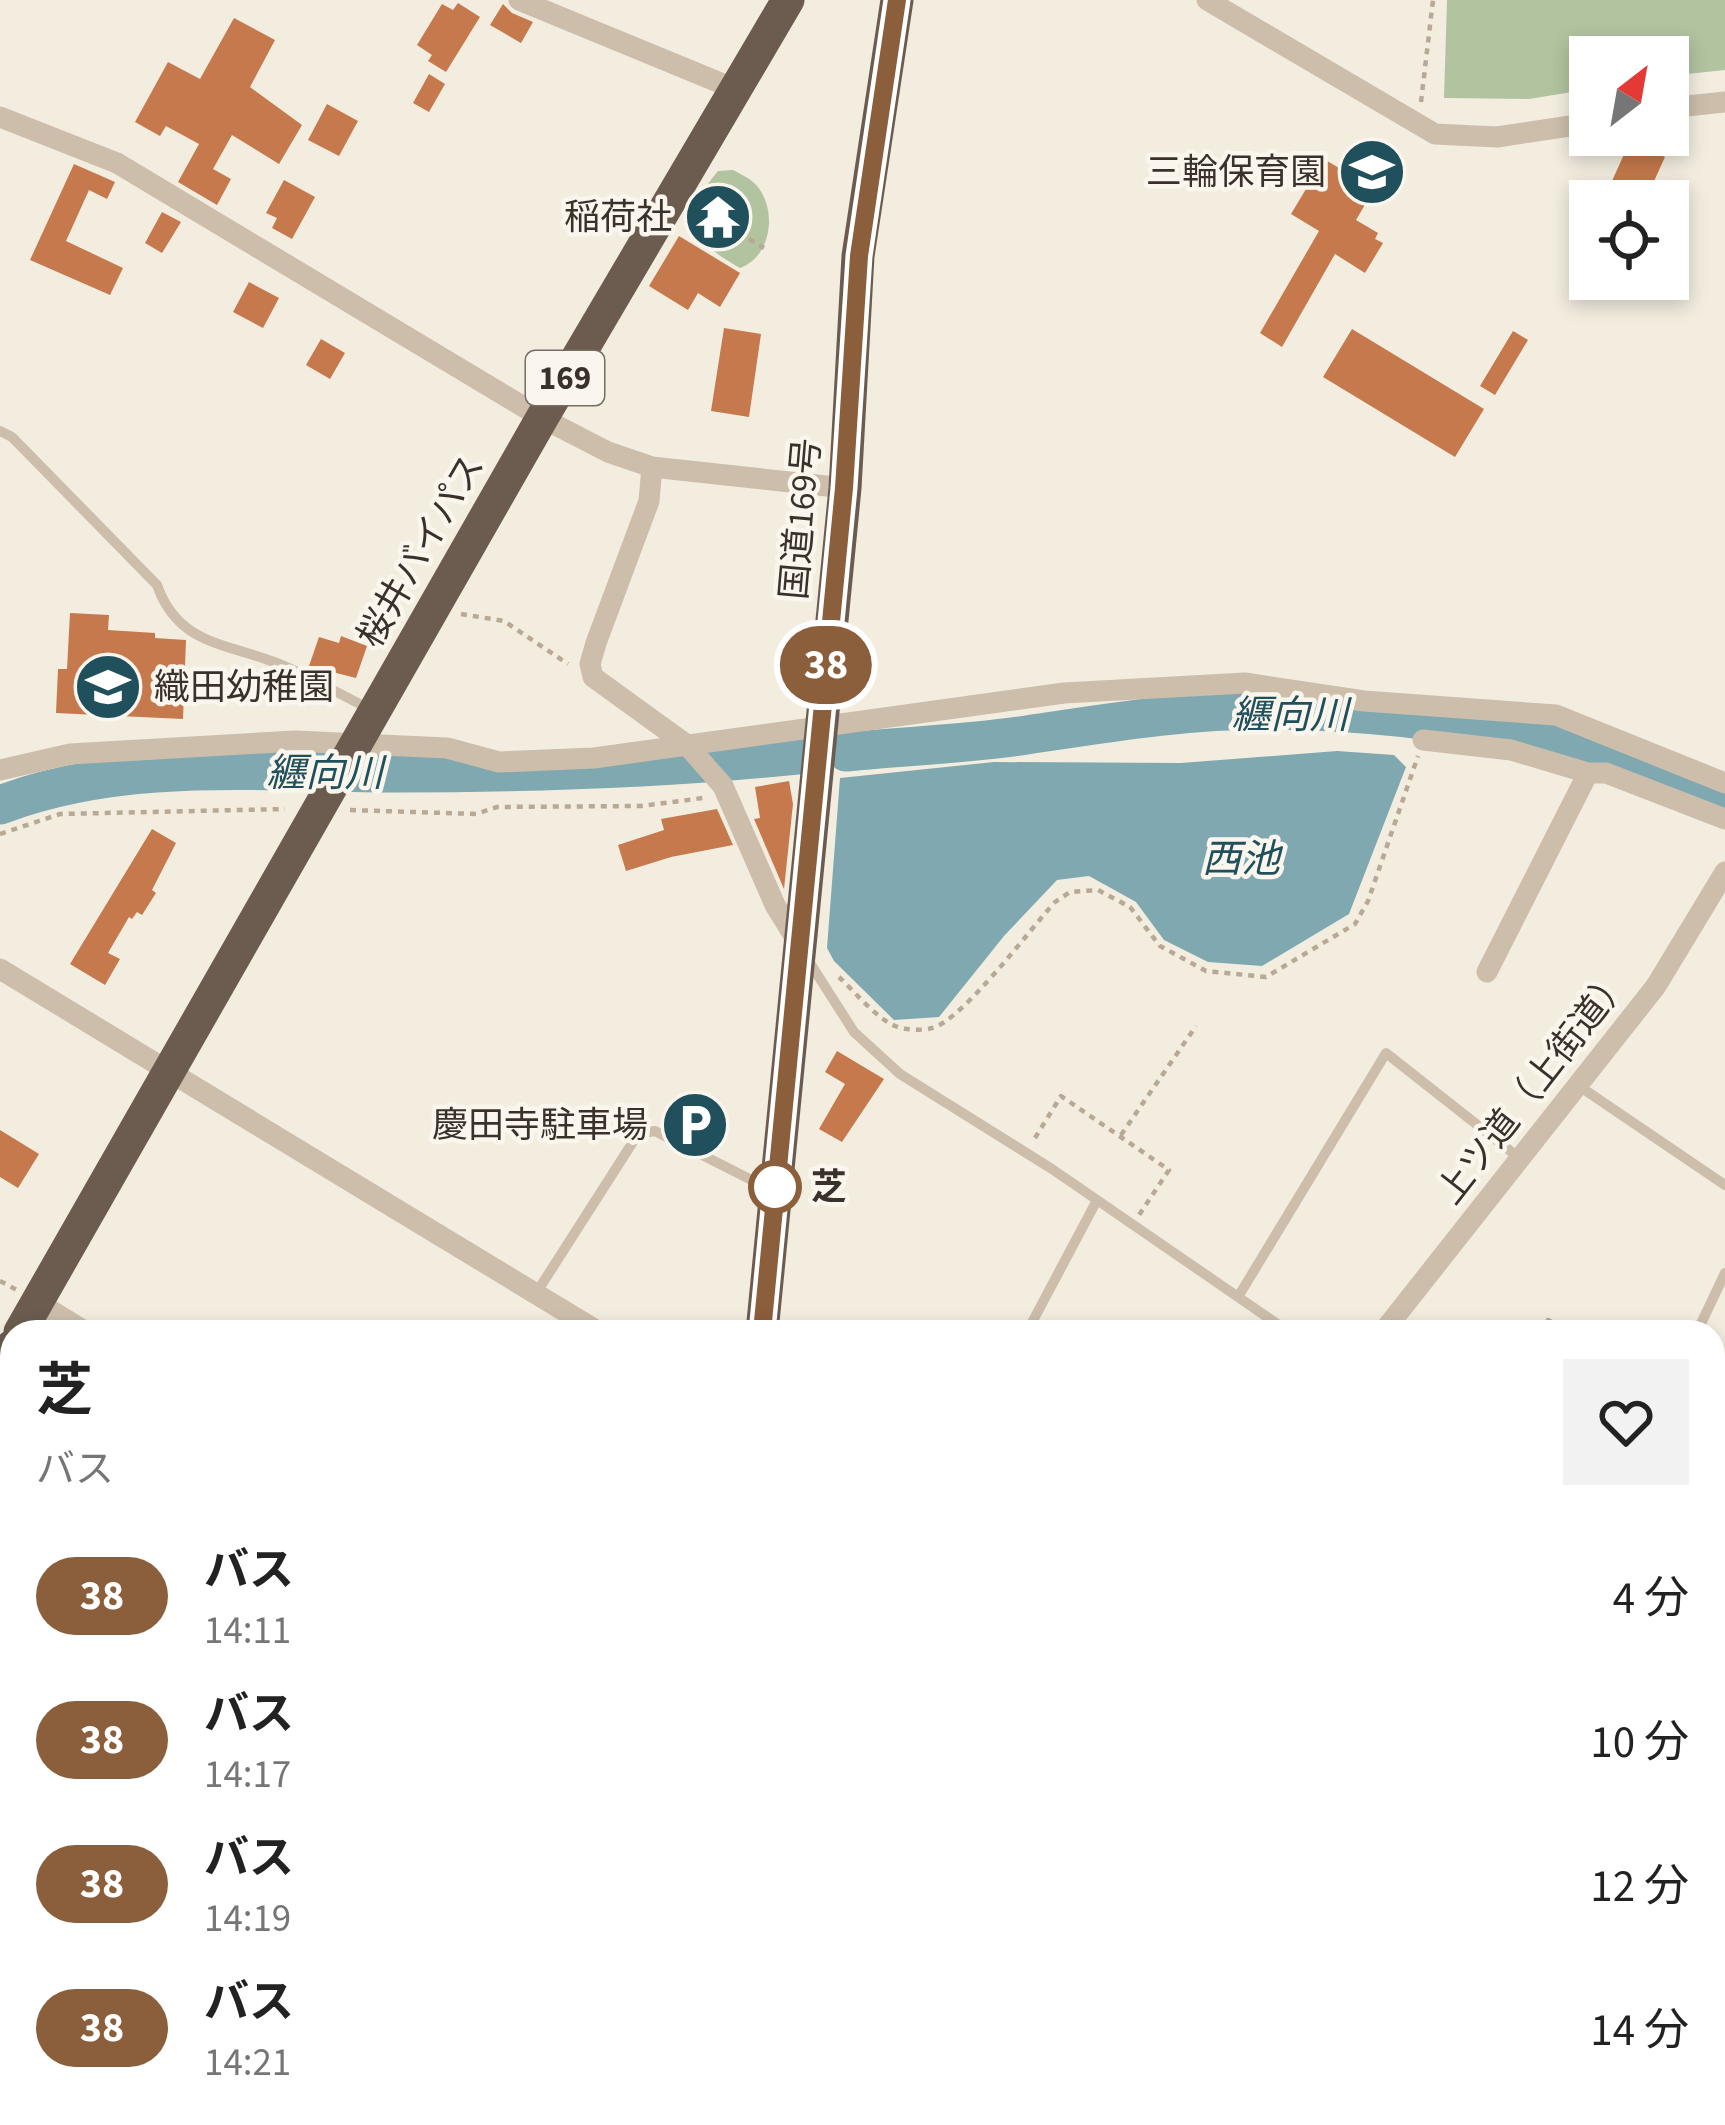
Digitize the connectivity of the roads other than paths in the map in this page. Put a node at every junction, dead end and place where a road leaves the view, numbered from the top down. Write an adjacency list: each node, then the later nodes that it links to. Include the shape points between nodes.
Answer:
1 (519, 0): 5 (street)
2 (788, 0): 5 (highway, 桜井バイパス / 169)
3 (897, 0): 13 (highway, 国道169号, via 859,256)
4 (1207, 0): 9 (street, via 1435,134 1497,137)
5 (734, 89): 10 (highway, 桜井バイパス / 169)
6 (1725, 102): 7 (street)
7 (1689, 106)
8 (0, 117): 10 (street, via 118,163)
9 (1569, 126)
10 (542, 418): 12 (street); 14 (highway, 桜井バイパス / 169)
11 (0, 430): 14 (lane, via 158,585 166,610 201,639 277,663)
12 (652, 467): 13 (street); 17 (street, via 650,501 590,664 593,677)
13 (844, 488): 15 (highway, 国道169号)
14 (374, 711): 18 (highway, 桜井バイパス / 169)
15 (820, 724): 17 (street); 21 (street, via 1064,693 1245,683 1556,715); 24 (highway, 国道169号)
16 (1423, 740): 20 (street, via 1510,750)
17 (689, 747): 18 (street, via 499,762 447,748); 24 (street, via 725,791)
18 (352, 750): 19 (street, via 296,741 70,754); 27 (highway, 桜井バイパス / 169)
19 (0, 770)
20 (1588, 773): 22 (street); 26 (street)
21 (1725, 783)
22 (1725, 819)
23 (1725, 872): 28 (street, 上ツ道（上街道）, via 1656,986)
24 (800, 946): 31 (highway, 国道169号); 32 (lane, via 854,1032 889,1064)
25 (0, 969): 27 (street)
26 (1487, 972)
27 (171, 1070): 34 (street); 36 (highway, 桜井バイパス / 169)
28 (1576, 1084): 29 (street, 上ツ道（上街道）); 30 (lane)
29 (1518, 1157): 35 (lane, via 1386,1053); 43 (street, 上ツ道（上街道）)
30 (1725, 1185)
31 (774, 1191): 34 (lane, via 655,1131 638,1134); 40 (highway, 国道169号)
32 (1096, 1202): 35 (lane); 41 (lane)
33 (1725, 1273): 44 (lane)
34 (535, 1295): 39 (street)
35 (1238, 1297): 42 (lane)
36 (37, 1302): 37 (highway, 桜井バイパス / 169); 38 (street)
37 (27, 1320)
38 (66, 1320)
39 (578, 1320)
40 (763, 1320)
41 (1033, 1320)
42 (1271, 1320)
43 (1392, 1320)
44 (1703, 1320)

